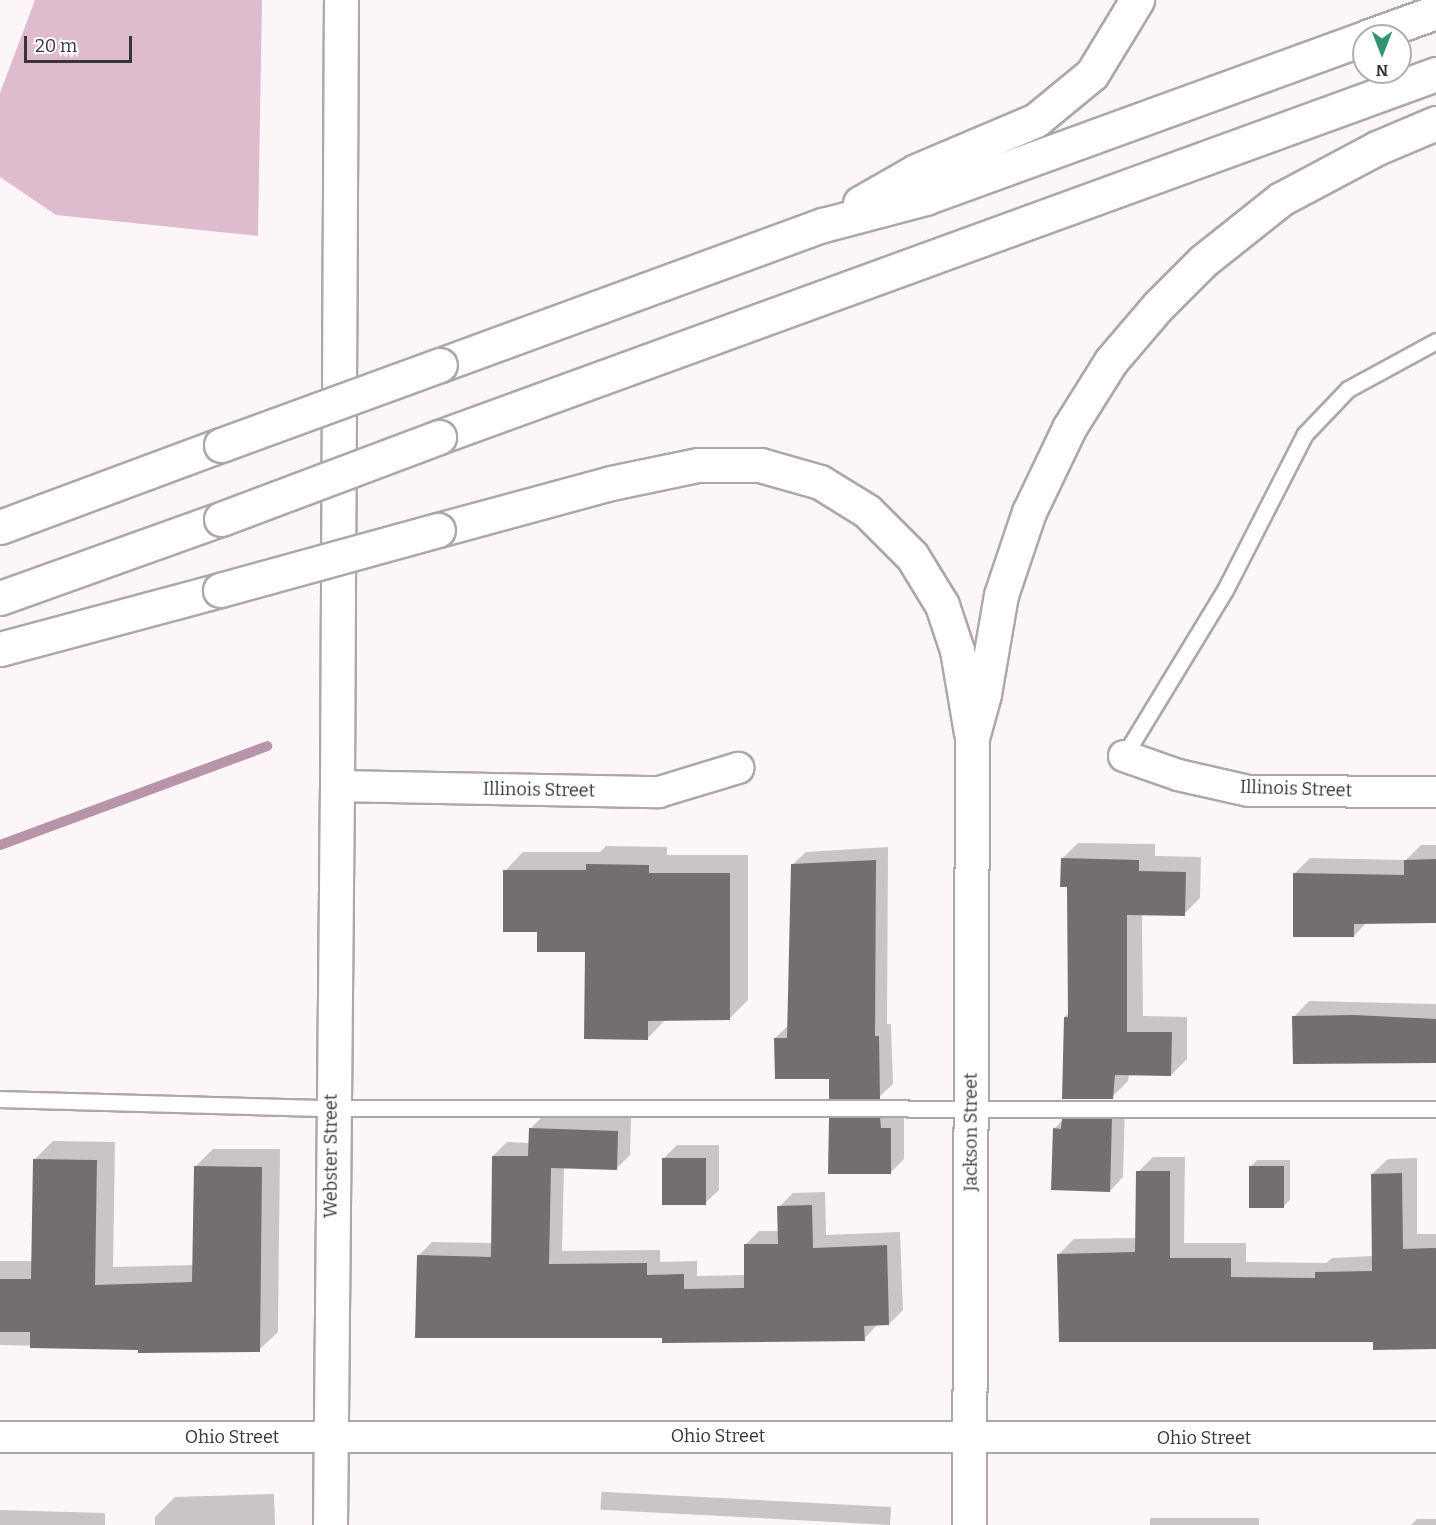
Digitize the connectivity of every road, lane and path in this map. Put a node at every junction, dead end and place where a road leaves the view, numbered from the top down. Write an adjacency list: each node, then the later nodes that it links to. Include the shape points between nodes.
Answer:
1 (341, 0): 16 (main road, Webster Street)
2 (1137, 0): 8 (main road, via 1092,74 1036,120 916,171)
3 (1436, 12): 4 (main road)
4 (1402, 24)
5 (1352, 42): 8 (main road, via 925,198)
6 (1436, 74): 11 (main road, bridge)
7 (1436, 123): 13 (main road, via 1377,148 1281,199 1203,261 1112,361 1069,428 1029,512 1001,595 984,694)
8 (823, 225): 10 (main road, bridge)
9 (1436, 341): 14 (lane, via 1348,389 1305,434 1225,590)
10 (0, 527)
11 (0, 597)
12 (0, 649): 13 (main road, bridge, via 611,483 698,465 760,465 820,482 867,511 905,549 942,604 957,650 961,692)
13 (972, 738): 20 (main road, Jackson Street)
14 (1124, 756): 17 (street, Illinois Street, via 1178,775 1249,791)
15 (738, 768): 16 (street, Illinois Street, via 659,792)
16 (337, 786): 19 (main road, Webster Street)
17 (1436, 792)
18 (0, 1099): 19 (lane)
19 (331, 1108): 20 (lane); 22 (main road, Webster Street)
20 (971, 1109): 21 (lane); 23 (main road, Jackson Street)
21 (1436, 1109)
22 (330, 1436): 23 (street, Ohio Street); 24 (street, Ohio Street); 26 (main road, Webster Street)
23 (969, 1436): 25 (street, Ohio Street); 27 (main road, Jackson Street)
24 (0, 1437)
25 (1436, 1437)
26 (330, 1525)
27 (969, 1525)

